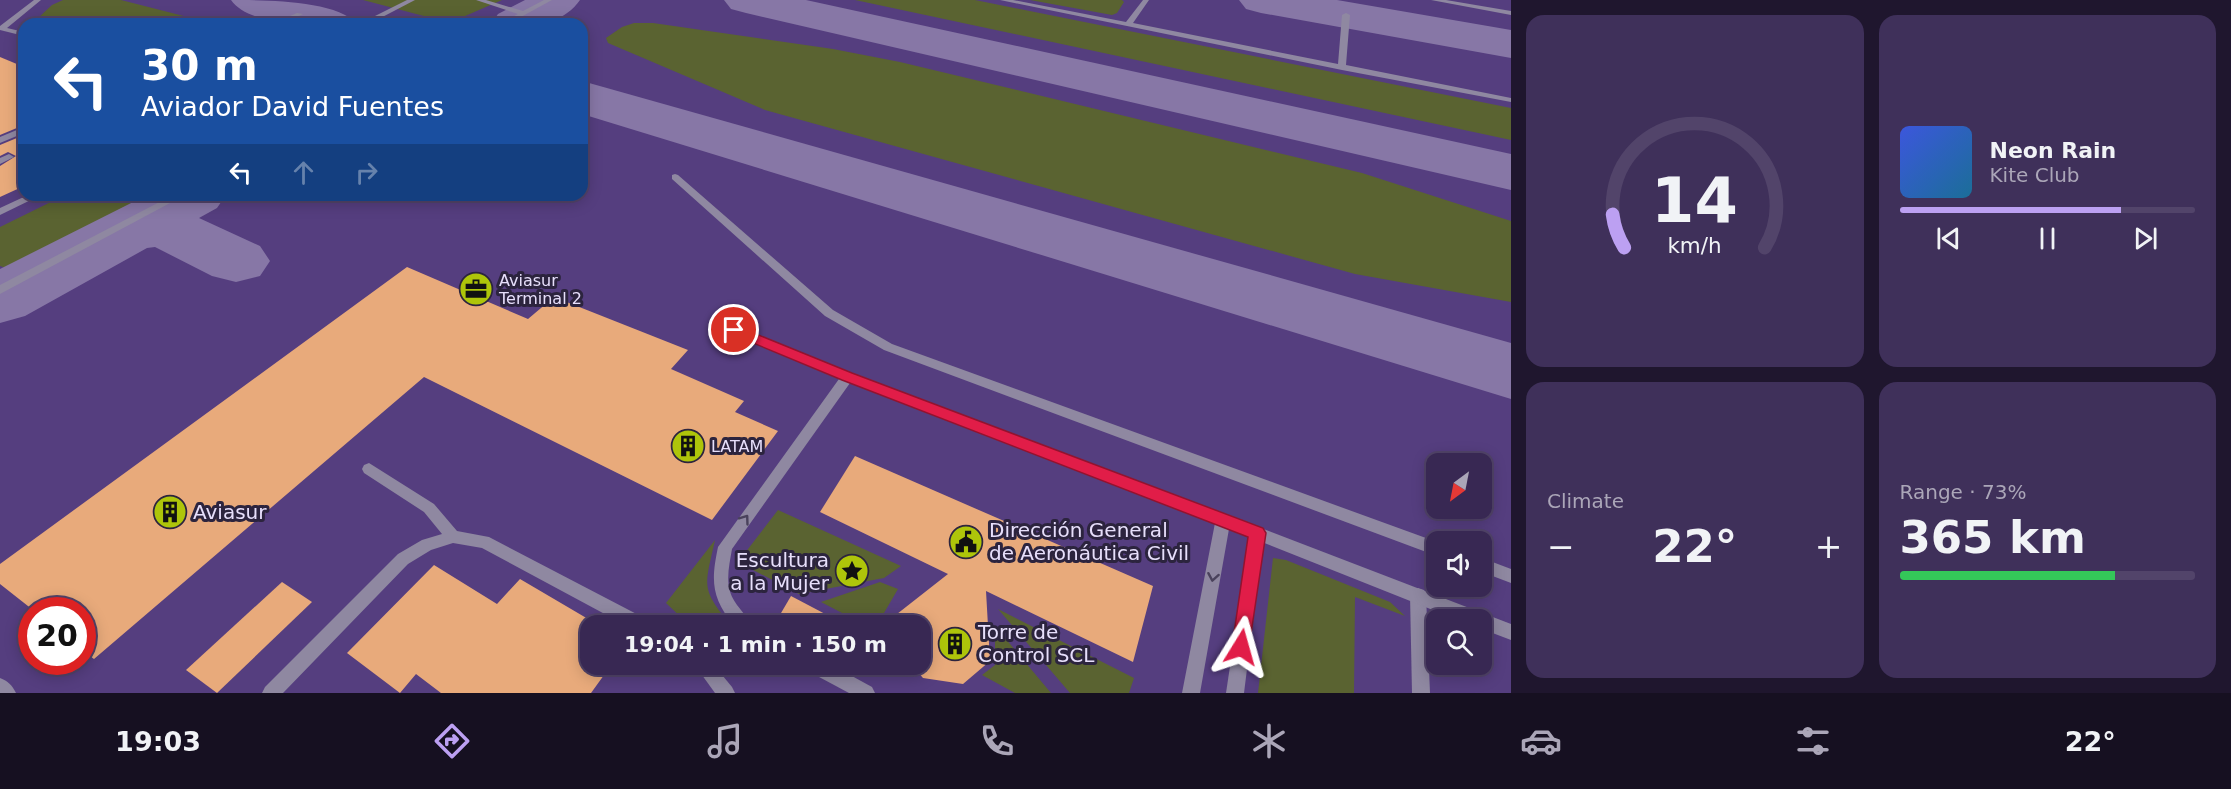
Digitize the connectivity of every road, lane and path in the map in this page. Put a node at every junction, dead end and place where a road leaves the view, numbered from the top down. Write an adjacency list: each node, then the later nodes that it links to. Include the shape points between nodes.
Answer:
1 (38, 0): 16 (street)
2 (412, 0): 13 (street)
3 (479, 0): 8 (street)
4 (549, 0): 8 (street)
5 (1003, 0): 15 (street)
6 (1146, 0): 15 (street)
7 (1434, 0): 9 (street)
8 (523, 13): 14 (street)
9 (1511, 13)
10 (299, 14): 12 (street)
11 (1346, 15): 18 (street)
12 (290, 18)
13 (375, 18)
14 (514, 18)
15 (1128, 25): 18 (street)
16 (1, 27): 17 (street)
17 (18, 32)
18 (1342, 68): 19 (street)
19 (1511, 100)
20 (18, 132): 21 (street)
21 (0, 140)
22 (675, 177): 33 (street, via 829,313 888,346)
23 (23, 201): 25 (street)
24 (169, 201): 26 (street)
25 (0, 212)
26 (4, 289)
27 (734, 330): 28 (street)
28 (847, 377): 30 (street); 39 (street, one-way to 28, via 722,596 718,581 725,547)
29 (369, 469): 32 (street, via 429,508)
30 (1223, 520): 31 (street); 49 (street, one-way to 49)
31 (1257, 533): 36 (street); 50 (street)
32 (453, 537): 38 (street, via 484,542); 46 (street, via 427,544 403,559)
33 (1426, 545)
34 (1492, 569): 35 (street)
35 (1511, 576)
36 (1418, 596): 37 (street); 51 (street)
37 (1452, 609)
38 (623, 615)
39 (736, 615)
40 (1492, 625): 41 (street)
41 (1511, 632)
42 (711, 675): 47 (street)
43 (832, 675): 48 (street)
44 (0, 686): 45 (street)
45 (7, 693)
46 (271, 693)
47 (726, 693)
48 (866, 693)
49 (1191, 693)
50 (1235, 693)
51 (1421, 693)

